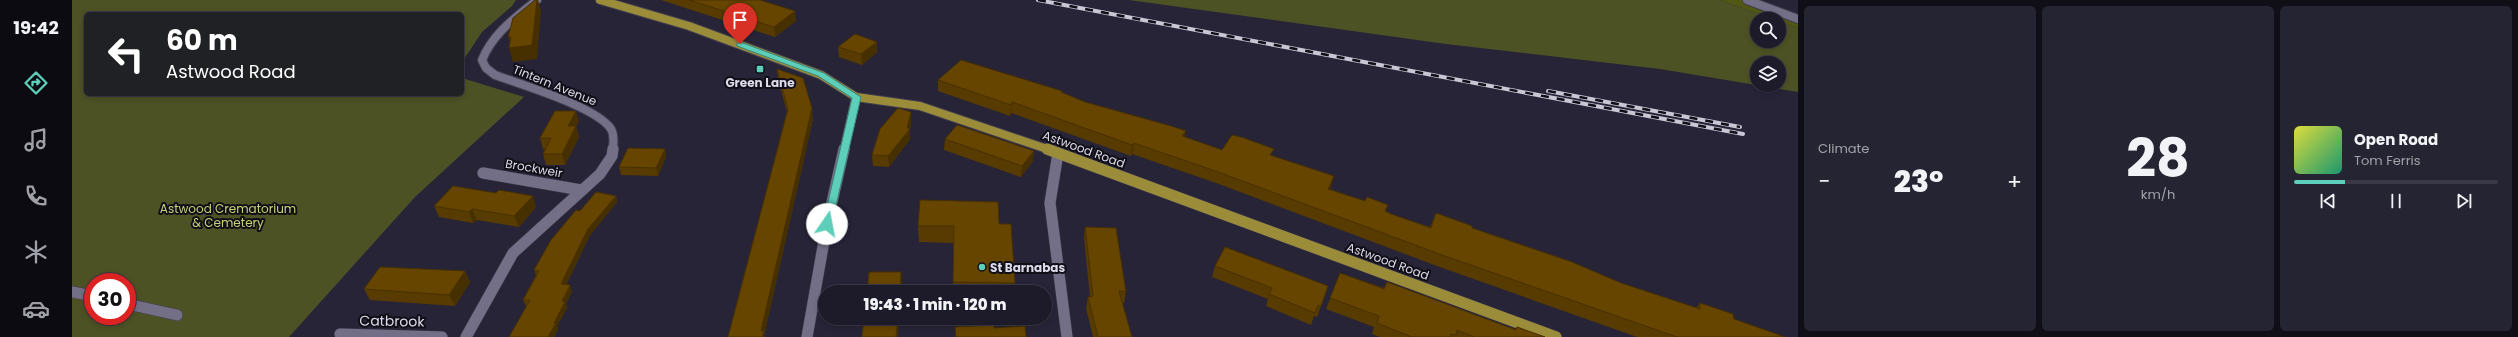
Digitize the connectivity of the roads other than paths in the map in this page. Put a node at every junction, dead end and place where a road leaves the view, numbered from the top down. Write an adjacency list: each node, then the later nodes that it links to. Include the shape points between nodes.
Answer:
1 (537, 0): 8 (street, Tintern Avenue, via 496,33 482,60 486,68 495,75 592,112 610,128 614,136 612,156 600,174)
2 (600, 0): 5 (main road, Astwood Road, via 689,26 814,72 834,81)
3 (1747, 0): 4 (street)
4 (1798, 19)
5 (856, 97): 6 (main road, Astwood Road, via 920,106); 16 (street, via 827,224)
6 (1058, 153): 17 (street, via 1050,203); 18 (main road, Astwood Road)
7 (483, 173): 8 (street, Brockweir)
8 (581, 190): 15 (street, Tintern Avenue, via 513,253)
9 (72, 292): 10 (street)
10 (84, 294)
11 (136, 306): 12 (street)
12 (177, 315)
13 (340, 334): 14 (street, Catbrook)
14 (442, 337)
15 (466, 337)
16 (807, 337)
17 (1067, 337)
18 (1556, 337)

